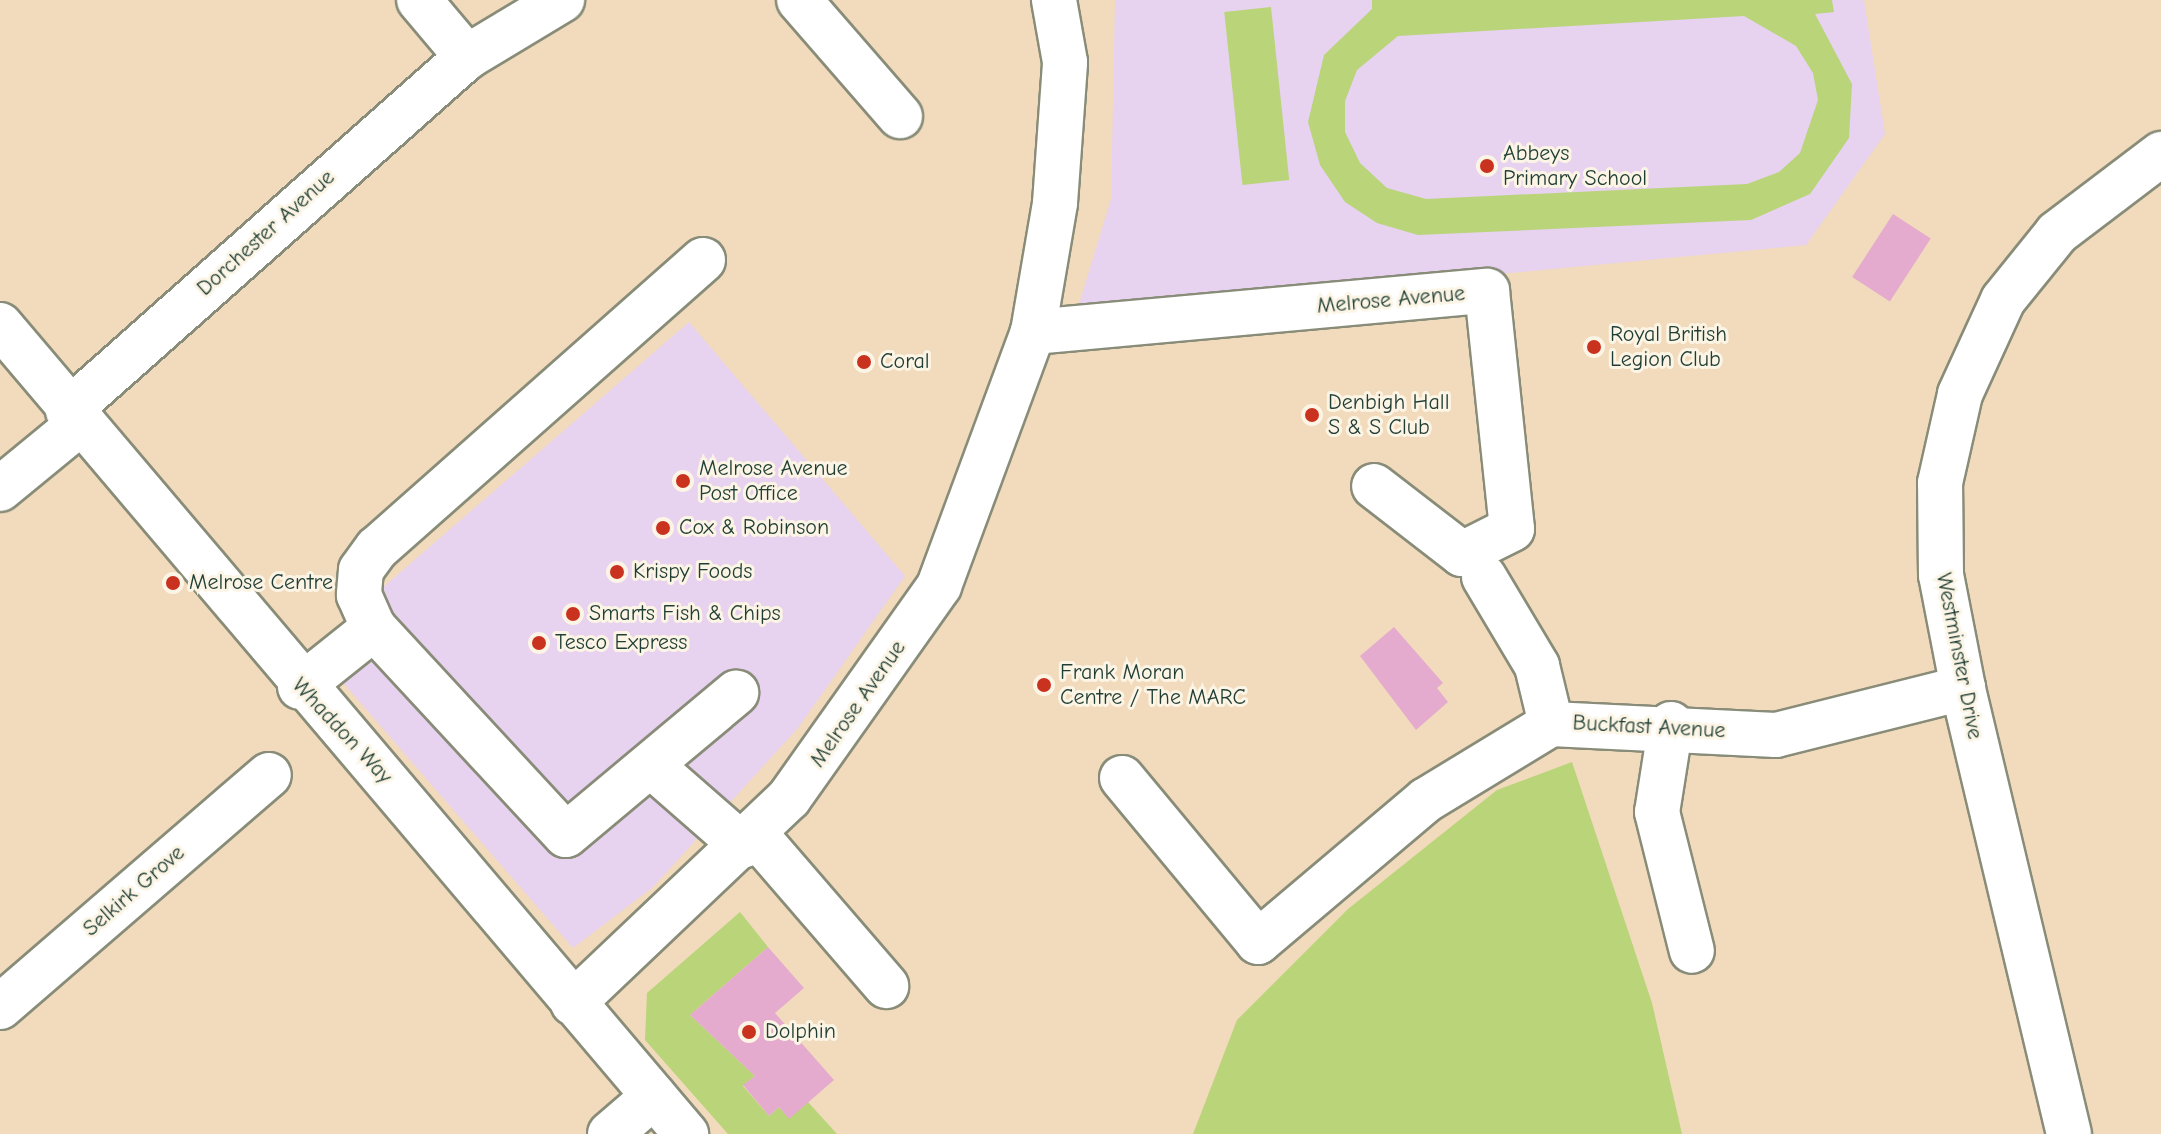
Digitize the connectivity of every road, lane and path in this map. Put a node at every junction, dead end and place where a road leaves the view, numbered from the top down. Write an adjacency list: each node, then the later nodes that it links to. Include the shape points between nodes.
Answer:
1 (419, 0): 5 (street)
2 (562, 0): 5 (street, Dorchester Avenue)
3 (799, 0): 6 (street)
4 (1054, 0): 10 (street, Melrose Avenue, via 1065,62 1055,203)
5 (467, 57): 11 (street, Dorchester Avenue)
6 (900, 116)
7 (2161, 154): 17 (street, Westminster Drive, via 2057,233 2003,300 1960,394 1940,483 1941,560)
8 (703, 260): 15 (street, via 377,548 361,570 359,595)
9 (0, 325): 11 (street, Whaddon Way)
10 (1033, 332): 12 (street, Melrose Avenue, via 1487,291 1512,529 1462,554); 24 (street, Melrose Avenue, via 939,586 852,718)
11 (73, 417): 13 (street, Dorchester Avenue); 16 (street, Whaddon Way)
12 (1374, 486)
13 (0, 489)
14 (1484, 577): 19 (street, via 1537,666)
15 (374, 628): 16 (street); 21 (street, via 566,835)
16 (300, 687): 27 (street, Whaddon Way, via 411,804)
17 (1963, 688): 20 (street, Buckfast Avenue, via 1776,735); 32 (street, Westminster Drive)
18 (736, 693): 21 (street)
19 (1551, 724): 20 (street, Buckfast Avenue); 23 (street, Buckfast Avenue, via 1426,800 1258,942)
20 (1671, 724): 25 (street, via 1657,812)
21 (654, 768): 24 (street)
22 (269, 775): 28 (street, Selkirk Grove)
23 (1122, 778)
24 (749, 840): 26 (street); 27 (street, Melrose Avenue)
25 (1692, 951)
26 (886, 986)
27 (573, 1003): 29 (street, Whaddon Way)
28 (0, 1007)
29 (654, 1096): 30 (street); 31 (street, Whaddon Way)
30 (610, 1134)
31 (686, 1134)
32 (2069, 1134)

